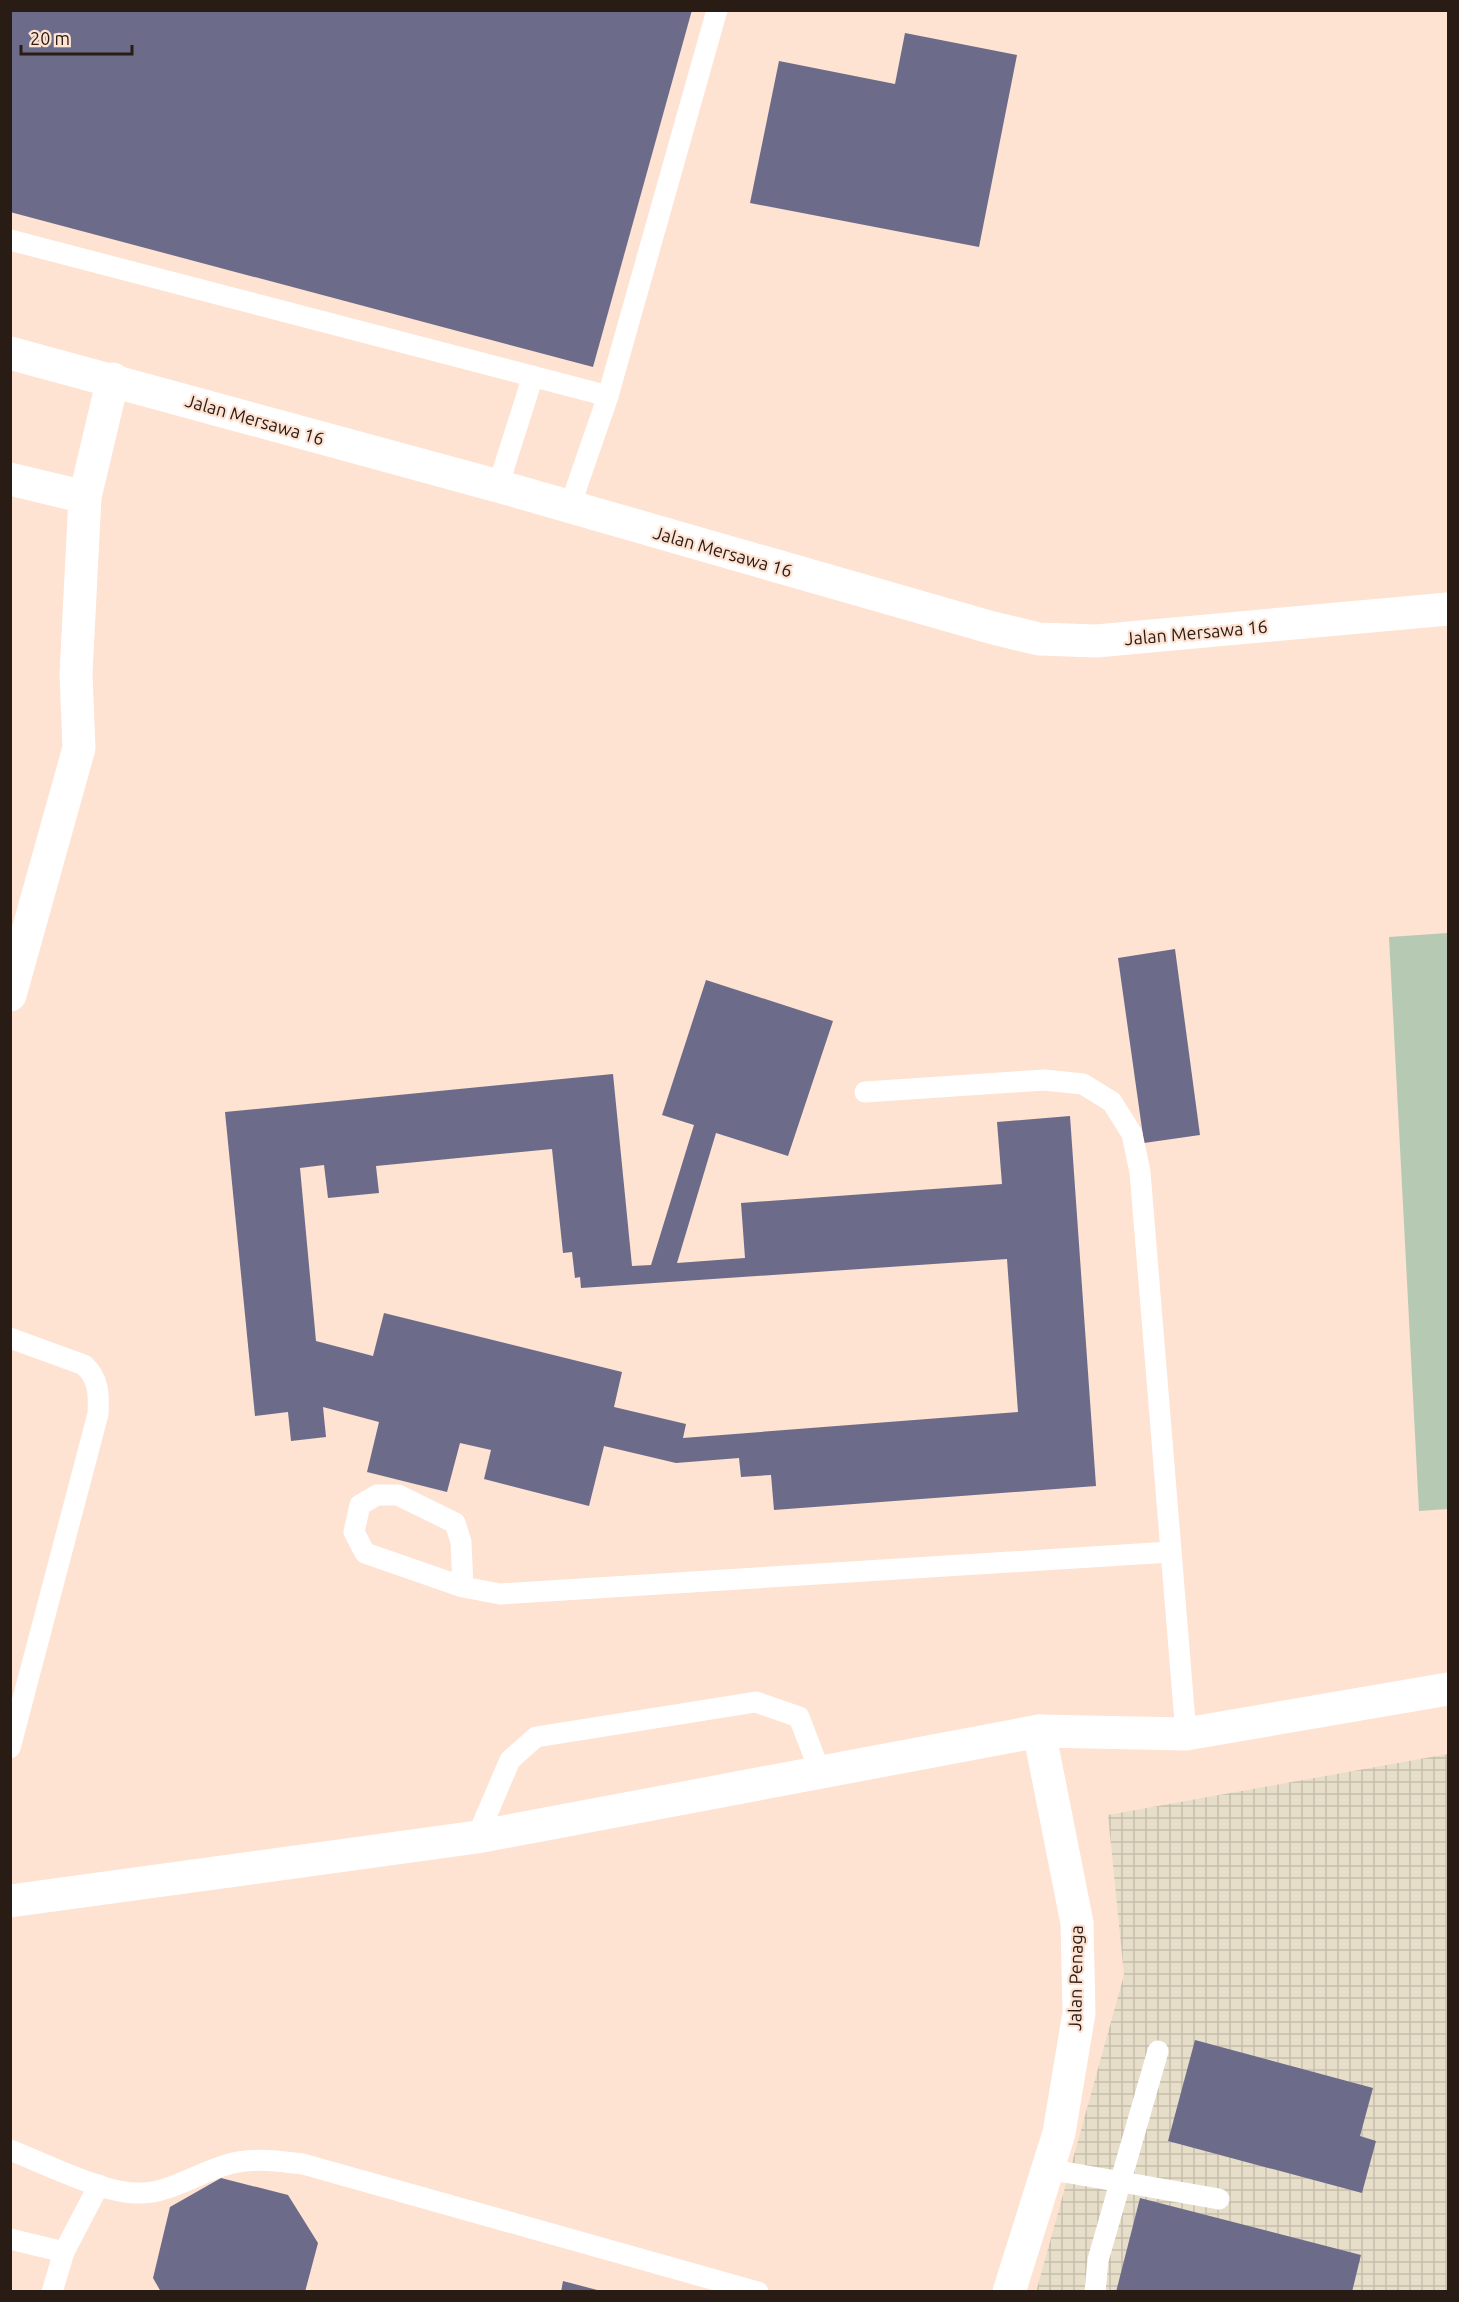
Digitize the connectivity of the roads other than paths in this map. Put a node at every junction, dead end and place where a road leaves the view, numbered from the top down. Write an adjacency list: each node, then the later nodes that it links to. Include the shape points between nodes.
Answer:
1 (717, 10): 6 (lane)
2 (10, 240): 4 (lane)
3 (10, 353): 5 (street, Jalan Mersawa 16)
4 (533, 376): 6 (lane); 8 (lane)
5 (113, 380): 8 (street, Jalan Mersawa 16); 9 (street)
6 (608, 396): 10 (lane)
7 (10, 479): 9 (street)
8 (498, 486): 10 (street, Jalan Mersawa 16)
9 (85, 497): 12 (street, via 76,674 79,748)
10 (570, 506): 11 (street, Jalan Mersawa 16, via 1040,639 1096,641)
11 (1449, 609)
12 (19, 929): 13 (street)
13 (10, 995)
14 (865, 1092): 16 (lane, via 1044,1080 1083,1084 1112,1102 1132,1134 1140,1172)
15 (10, 1338): 21 (lane, via 84,1365 93,1374 99,1390 98,1414)
16 (1170, 1552): 17 (lane, via 500,1594); 20 (lane)
17 (463, 1587): 17 (lane, via 365,1553 354,1533 360,1505 377,1495 398,1495 455,1522 461,1542)
18 (1449, 1689): 20 (street)
19 (1039, 1731): 20 (street); 22 (street); 27 (street, Jalan Penaga, via 1077,1923 1079,2013 1059,2133)
20 (1186, 1734)
21 (10, 1748)
22 (820, 1772): 23 (street); 23 (lane, via 799,1717 756,1702 536,1737 510,1760)
23 (477, 1837): 24 (street)
24 (10, 1900)
25 (1158, 2051): 28 (lane)
26 (10, 2150): 29 (lane)
27 (1047, 2169): 28 (lane); 35 (street, Jalan Penaga)
28 (1120, 2181): 30 (lane); 36 (lane, via 1098,2260)
29 (99, 2185): 32 (lane); 34 (lane, via 134,2193 152,2192 226,2164 255,2159 303,2164)
30 (1219, 2199)
31 (10, 2239): 32 (lane)
32 (64, 2252): 33 (lane)
33 (52, 2292)
34 (758, 2292)
35 (1009, 2292)
36 (1095, 2292)

